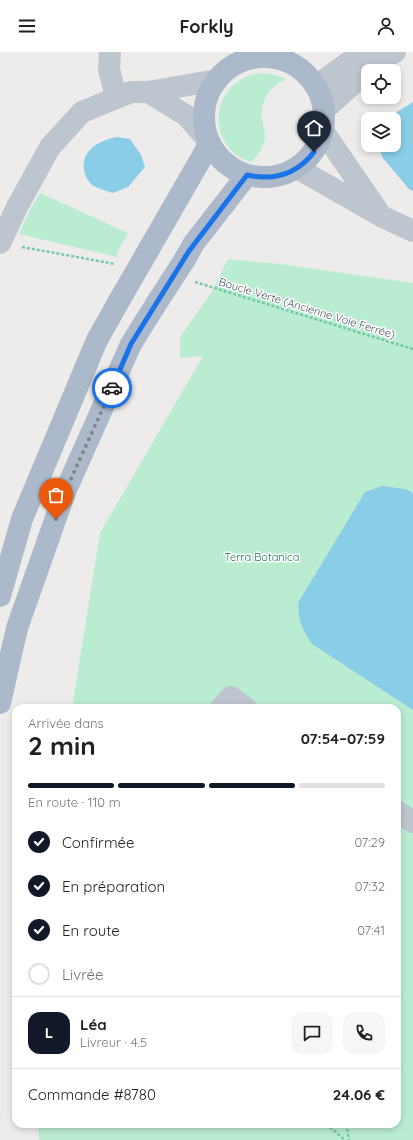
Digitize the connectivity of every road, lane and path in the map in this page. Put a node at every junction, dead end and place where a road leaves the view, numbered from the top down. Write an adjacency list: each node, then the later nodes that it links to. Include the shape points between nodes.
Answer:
1 (110, 52): 9 (street, via 109,69)
2 (363, 52): 7 (street)
3 (395, 52): 10 (street, via 367,71)
4 (287, 57): 5 (main road); 7 (main road)
5 (238, 58): 6 (main road)
6 (217, 80): 8 (street); 11 (main road, via 204,110 205,127)
7 (316, 86): 10 (main road, via 323,102)
8 (148, 92): 9 (street, via 131,92); 11 (street, via 187,116)
9 (116, 98): 16 (street, bridge, via 82,112 50,146 17,207)
10 (324, 120): 12 (main road, via 318,145 304,164); 14 (street)
11 (210, 143): 13 (main road, via 225,163); 20 (main road, bridge, via 97,340 22,518)
12 (297, 168): 13 (main road, via 269,178); 14 (street)
13 (247, 175): 21 (main road, bridge, via 194,243 131,344 65,492 17,628)
14 (381, 216): 15 (street)
15 (413, 231)
16 (8, 244): 17 (path)
17 (113, 264)
18 (197, 283): 19 (path, Boucle Verte (Ancienne Voie Ferrée))
19 (413, 349)
20 (0, 596)
21 (0, 703)
22 (224, 704): 23 (street, via 230,697)
23 (240, 704)
24 (401, 814): 25 (street)
25 (413, 822)
26 (331, 1128): 28 (path)
27 (347, 1128): 29 (path)
28 (345, 1140)
29 (349, 1140)

